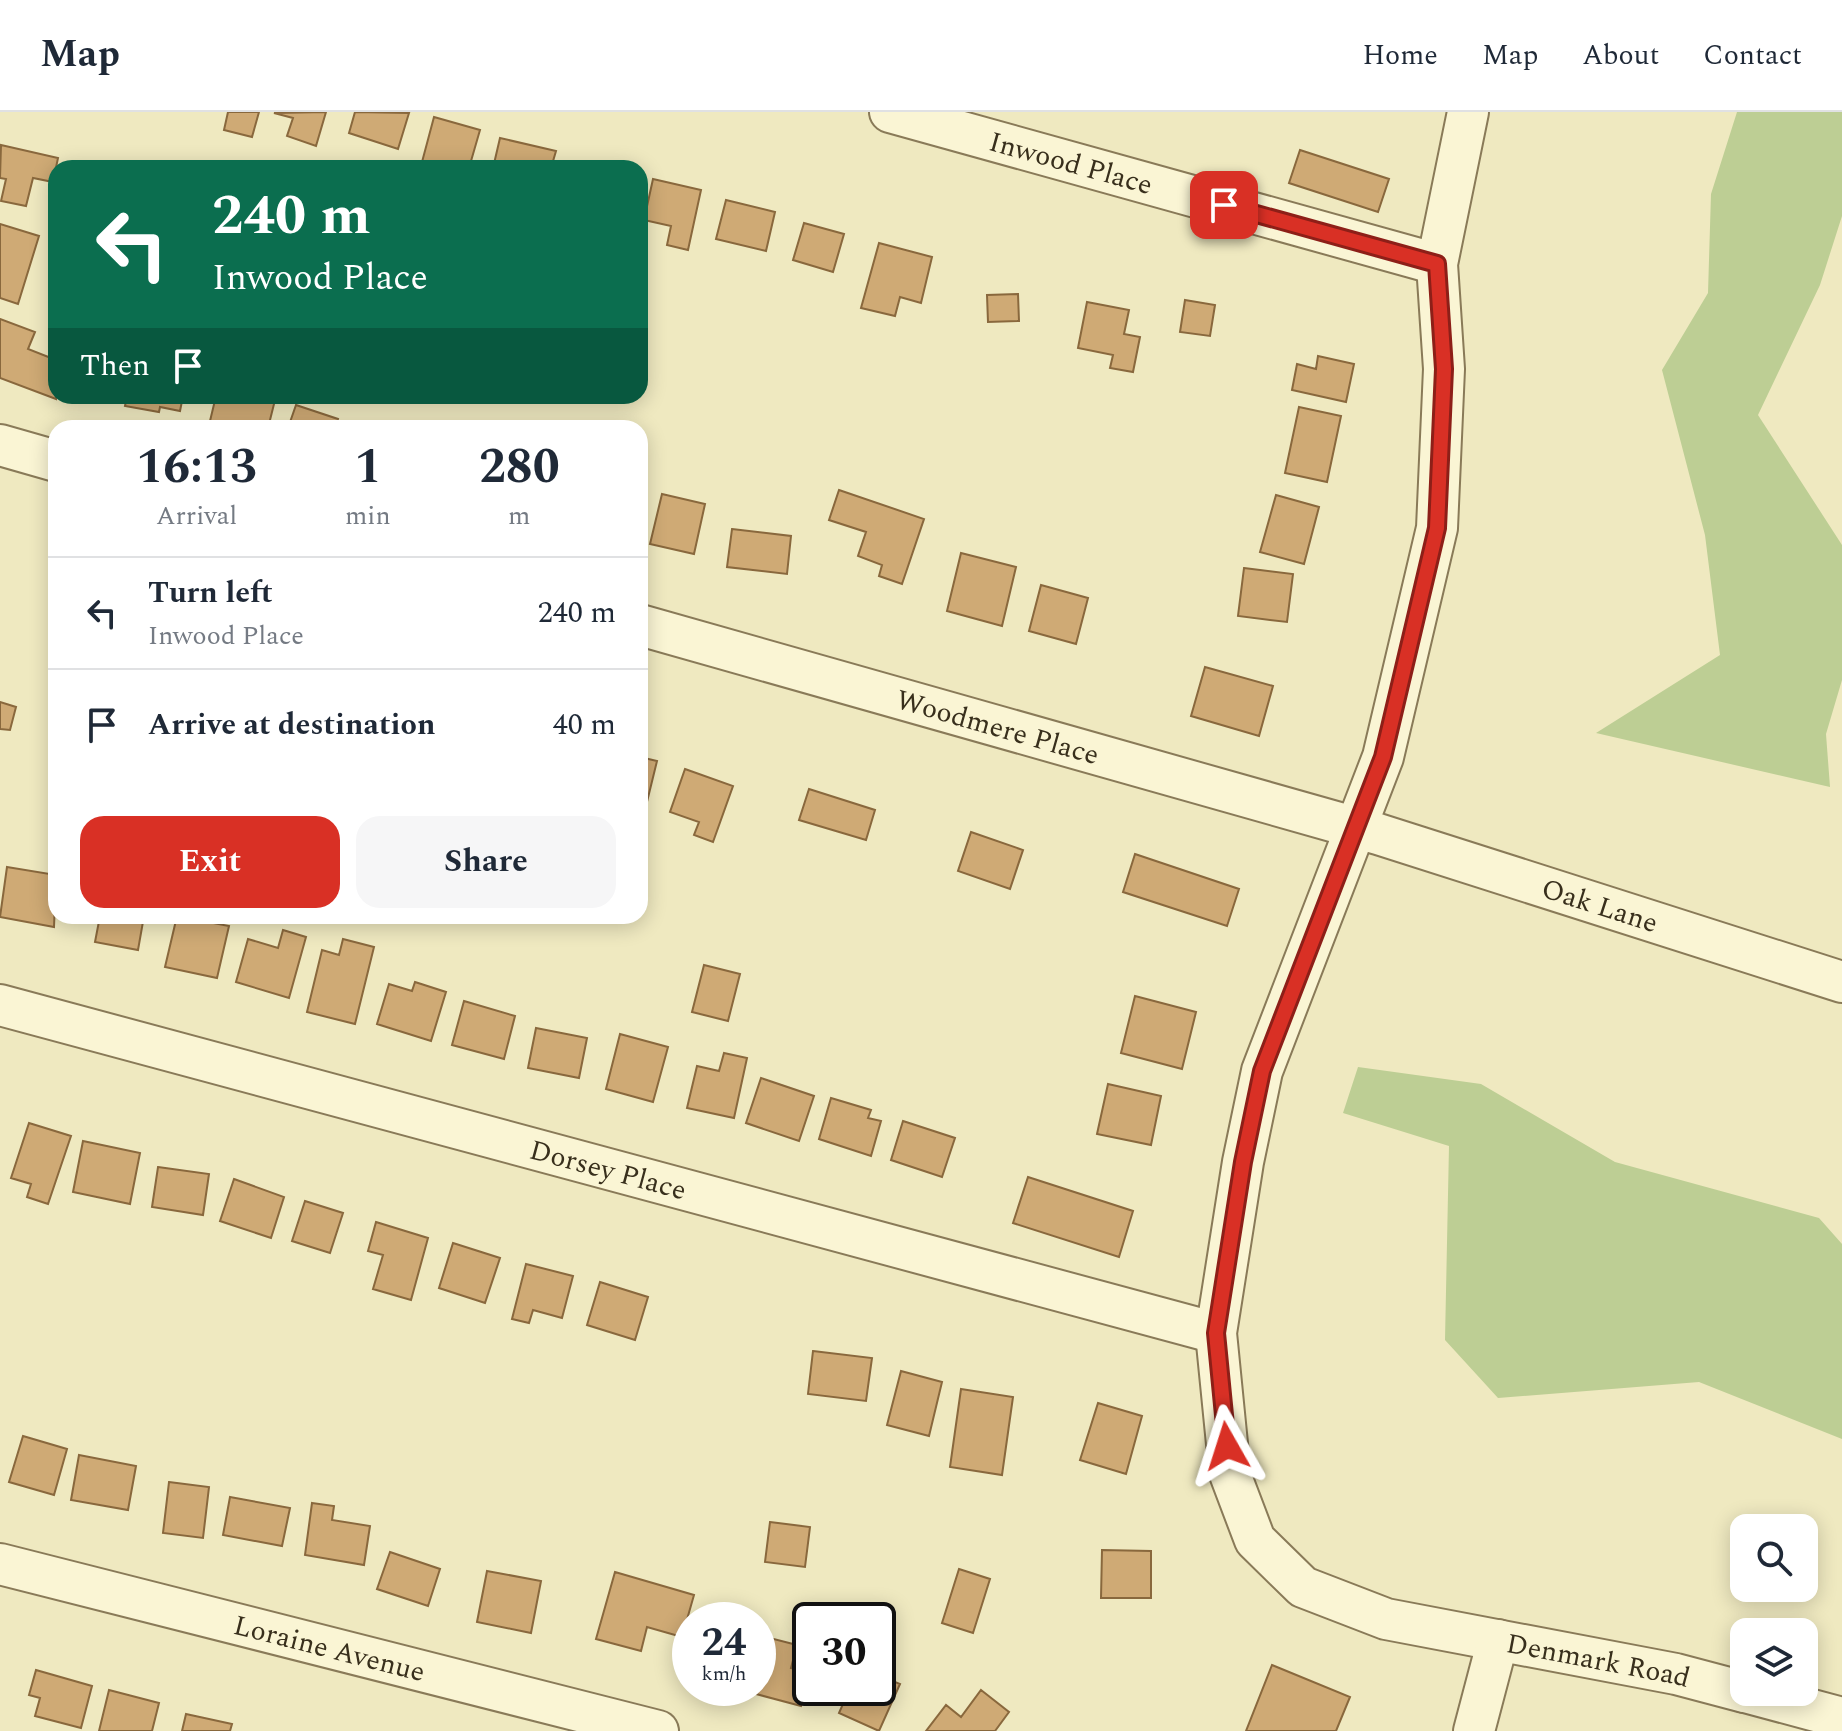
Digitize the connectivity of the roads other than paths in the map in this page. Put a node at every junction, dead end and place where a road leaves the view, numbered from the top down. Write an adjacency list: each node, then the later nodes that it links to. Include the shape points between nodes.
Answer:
1 (890, 112): 3 (street, Inwood Place)
2 (1468, 112): 3 (street)
3 (1437, 264): 7 (street, via 1444,369 1437,528 1383,757)
4 (0, 445): 5 (street)
5 (48, 459)
6 (648, 627): 7 (street, Woodmere Place)
7 (1356, 827): 8 (street, Oak Lane); 10 (street, via 1262,1071)
8 (1842, 982)
9 (0, 1005): 10 (street, Dorsey Place)
10 (1216, 1333): 12 (street, via 1230,1474 1255,1540 1303,1587 1386,1619)
11 (0, 1564): 16 (street, Loraine Avenue)
12 (1498, 1640): 13 (street, Denmark Road); 17 (street, Denmark Road)
13 (1730, 1688)
14 (1797, 1706): 15 (street, Denmark Road)
15 (1842, 1718)
16 (658, 1731)
17 (1474, 1731)

